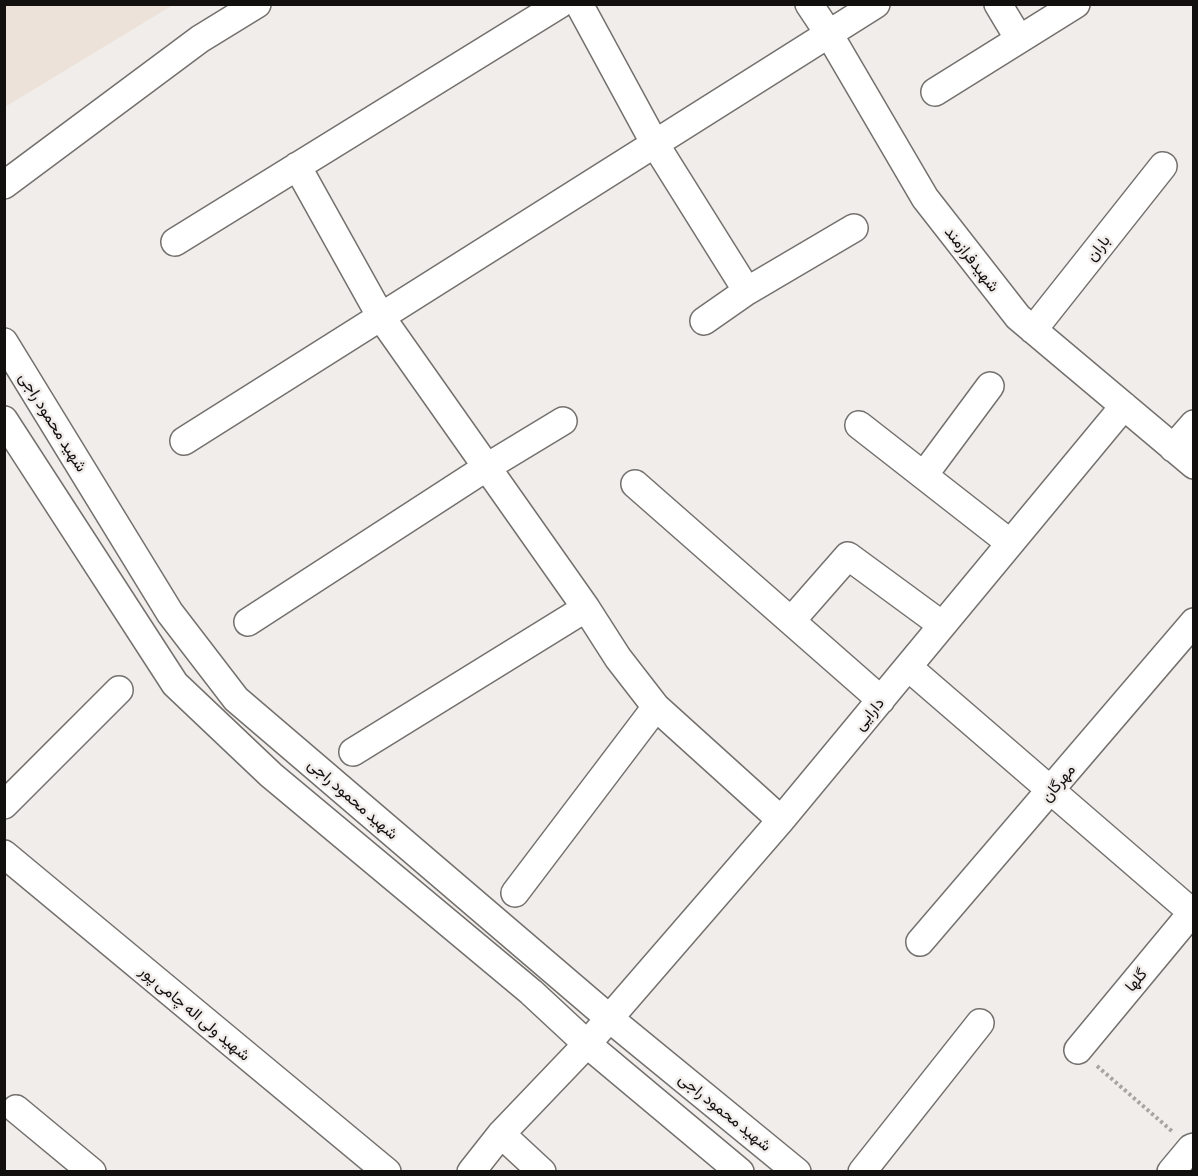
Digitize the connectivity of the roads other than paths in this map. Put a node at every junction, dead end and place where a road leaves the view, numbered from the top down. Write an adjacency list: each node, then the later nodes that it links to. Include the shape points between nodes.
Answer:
1 (257, 4): 14 (street, via 200,39)
2 (560, 4): 12 (street)
3 (579, 4): 11 (street)
4 (809, 4): 8 (street, شهیدفرازمند)
5 (876, 4): 8 (street)
6 (998, 4): 9 (street)
7 (1076, 4): 9 (street)
8 (829, 34): 11 (street); 20 (street, شهیدفرازمند, via 925,198 1018,317)
9 (1019, 39): 10 (street)
10 (935, 92)
11 (655, 144): 17 (street); 18 (street)
12 (297, 166): 16 (street); 18 (street)
13 (1163, 166): 20 (street, باران)
14 (4, 185)
15 (854, 228): 17 (street)
16 (175, 242)
17 (747, 291): 19 (street)
18 (381, 317): 28 (street); 31 (street)
19 (704, 321)
20 (1033, 330): 23 (street, شهیدفرازمند)
21 (4, 342): 52 (street, شهید محمود راجی, via 170,613 236,699)
22 (990, 386): 32 (street)
23 (1124, 406): 29 (street, شهیدفرازمند); 34 (street, دارایی)
24 (4, 420): 54 (street, شهید محمود راجی, via 175,684 271,775 531,992)
25 (563, 421): 31 (street)
26 (1194, 424): 29 (street)
27 (859, 425): 32 (street)
28 (184, 441)
29 (1173, 448): 30 (street, شهیدفرازمند)
30 (1194, 465)
31 (487, 467): 35 (street); 37 (street)
32 (924, 475): 34 (street)
33 (635, 484): 36 (street)
34 (1010, 543): 39 (street, دارایی)
35 (586, 608): 43 (street); 44 (street)
36 (791, 621): 39 (street, via 848,556); 42 (street)
37 (248, 622)
38 (1194, 622): 45 (street, مهرگان)
39 (942, 625): 40 (street, دارایی)
40 (908, 667): 42 (street, دارایی); 45 (street)
41 (119, 690): 46 (street)
42 (881, 700): 47 (street, دارایی)
43 (656, 707): 47 (street); 49 (street)
44 (353, 752)
45 (1051, 790): 50 (street); 51 (street, مهرگان)
46 (4, 805)
47 (781, 820): 52 (street, دارایی)
48 (4, 854): 60 (street, شهید ولی اله چامی پور)
49 (515, 893)
50 (1193, 912): 55 (street, گلها)
51 (920, 942)
52 (609, 1018): 54 (street, دارایی); 64 (street, شهید محمود راجی)
53 (980, 1023): 65 (street)
54 (587, 1044): 57 (street, دارایی); 63 (street, شهید محمود راجی)
55 (1078, 1050)
56 (16, 1109): 59 (street)
57 (501, 1134): 61 (street, دارایی); 62 (street)
58 (1192, 1148): 66 (street)
59 (92, 1172)
60 (387, 1172)
61 (471, 1172)
62 (542, 1172)
63 (740, 1172)
64 (797, 1172)
65 (862, 1172)
66 (1171, 1172)

